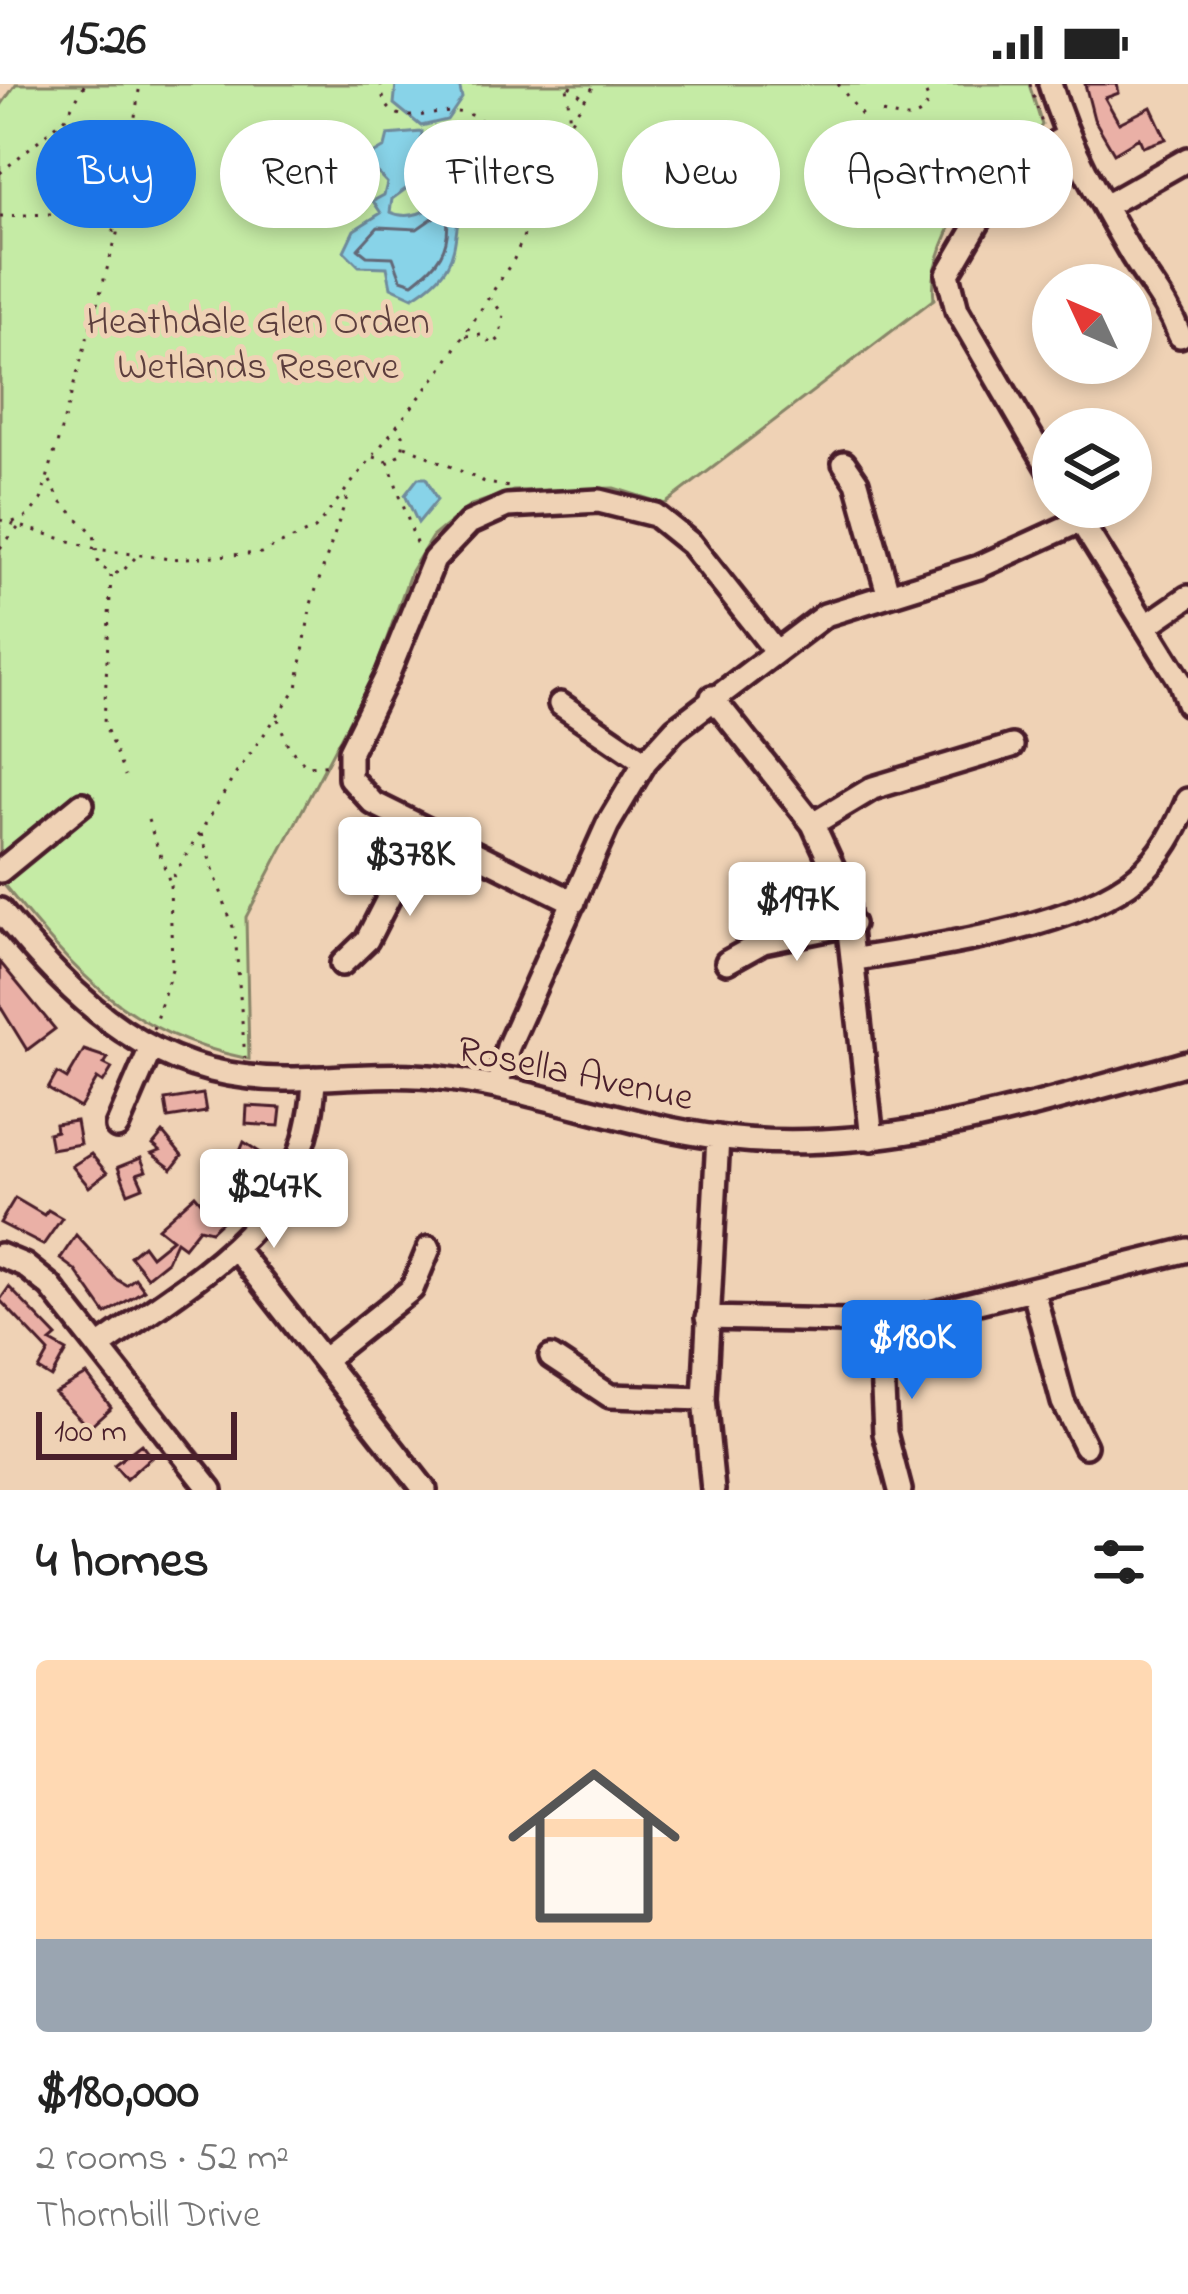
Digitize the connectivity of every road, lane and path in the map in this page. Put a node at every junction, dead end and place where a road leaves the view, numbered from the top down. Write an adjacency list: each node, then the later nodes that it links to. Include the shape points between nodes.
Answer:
1 (85, 84): 21 (path, via 64,118)
2 (140, 84): 13 (path)
3 (381, 84): 14 (path, via 401,117 449,112)
4 (567, 84): 10 (path); 15 (path)
5 (595, 84): 10 (path)
6 (838, 84): 12 (path)
7 (922, 84): 11 (path, via 929,101 920,116)
8 (1030, 84): 17 (path)
9 (1050, 84): 18 (street)
10 (584, 97): 16 (path)
11 (882, 113)
12 (863, 117)
13 (135, 120)
14 (476, 120)
15 (570, 120)
16 (571, 120)
17 (1041, 120)
18 (1062, 120)
19 (1073, 147): 22 (street)
20 (1188, 159): 22 (street)
21 (0, 173)
22 (1105, 206): 32 (street, via 1149,295)
23 (36, 215): 24 (path)
24 (0, 216)
25 (109, 228): 29 (path)
26 (118, 228): 29 (path)
27 (527, 228): 30 (path)
28 (975, 228): 34 (street, via 948,274 957,310)
29 (117, 232): 39 (path)
30 (490, 299): 31 (path); 31 (path, via 504,315 499,340)
31 (465, 336): 33 (path)
32 (1184, 342)
33 (397, 425): 35 (path); 36 (path)
34 (1032, 439)
35 (405, 446): 37 (path); 41 (path, via 510,487)
36 (372, 457): 37 (path); 40 (path)
37 (388, 460): 49 (path, via 412,537)
38 (844, 463): 51 (street, via 857,482)
39 (49, 474): 42 (path, via 36,509 21,520); 47 (path, via 61,502 87,523)
40 (350, 488): 48 (path, via 315,530 287,545 198,560); 58 (path, via 311,604 298,688)
41 (516, 505): 49 (street, via 469,523); 54 (street, via 599,501 655,515 691,544)
42 (1, 519): 43 (path)
43 (19, 526): 46 (path); 47 (path)
44 (1051, 528): 51 (street, via 979,567)
45 (1085, 528): 53 (street)
46 (0, 548)
47 (96, 549): 48 (path); 50 (path, via 99,568)
48 (135, 556): 50 (path, via 126,571)
49 (434, 560): 60 (street)
50 (111, 575): 62 (path, via 104,723)
51 (888, 593): 54 (street, via 825,615)
52 (1188, 597): 53 (street)
53 (1146, 626): 57 (street)
54 (774, 649): 55 (street)
55 (712, 697): 61 (street); 66 (street)
56 (560, 704): 61 (street)
57 (1188, 704)
58 (278, 718): 60 (path, via 289,748 307,766); 67 (path)
59 (1012, 746): 66 (street, via 873,788)
60 (348, 759): 68 (street, via 358,792)
61 (645, 763): 71 (street)
62 (125, 776)
63 (1188, 800): 74 (street, via 1155,860 1098,902)
64 (82, 804): 69 (street)
65 (148, 820): 70 (path)
66 (813, 824): 73 (street)
67 (203, 827): 70 (path); 80 (path, via 235,933)
68 (423, 830): 71 (street); 76 (street, via 367,940)
69 (0, 871)
70 (170, 882): 77 (path, via 172,969)
71 (574, 902): 82 (street)
72 (0, 910): 78 (street, Rosella Avenue, via 74,995)
73 (852, 923): 74 (street); 75 (street, via 764,942)
74 (856, 959): 85 (street)
75 (727, 962)
76 (342, 964)
77 (153, 1024)
78 (151, 1048): 80 (street, Rosella Avenue); 83 (street)
79 (1188, 1063): 85 (street, Rosella Avenue)
80 (247, 1077): 81 (street, Rosella Avenue)
81 (308, 1079): 82 (street, Rosella Avenue, via 421,1076); 86 (street, via 308,1130 286,1192)
82 (497, 1087): 84 (street, Rosella Avenue)
83 (117, 1127)
84 (718, 1137): 85 (street, Rosella Avenue); 91 (street)
85 (872, 1138)
86 (233, 1246): 93 (street); 95 (street)
87 (429, 1248): 95 (street, via 412,1288)
88 (1188, 1250): 90 (street)
89 (0, 1255): 93 (street, via 44,1280)
90 (1033, 1291): 92 (street); 97 (street, via 1063,1402)
91 (707, 1318): 92 (street); 96 (street)
92 (880, 1324): 101 (street, via 885,1433)
93 (102, 1351): 98 (street)
94 (551, 1357): 96 (street, via 610,1396)
95 (323, 1360): 99 (street)
96 (704, 1399): 100 (street)
97 (1085, 1446)
98 (211, 1490)
99 (425, 1490)
100 (712, 1490)
101 (900, 1490)

